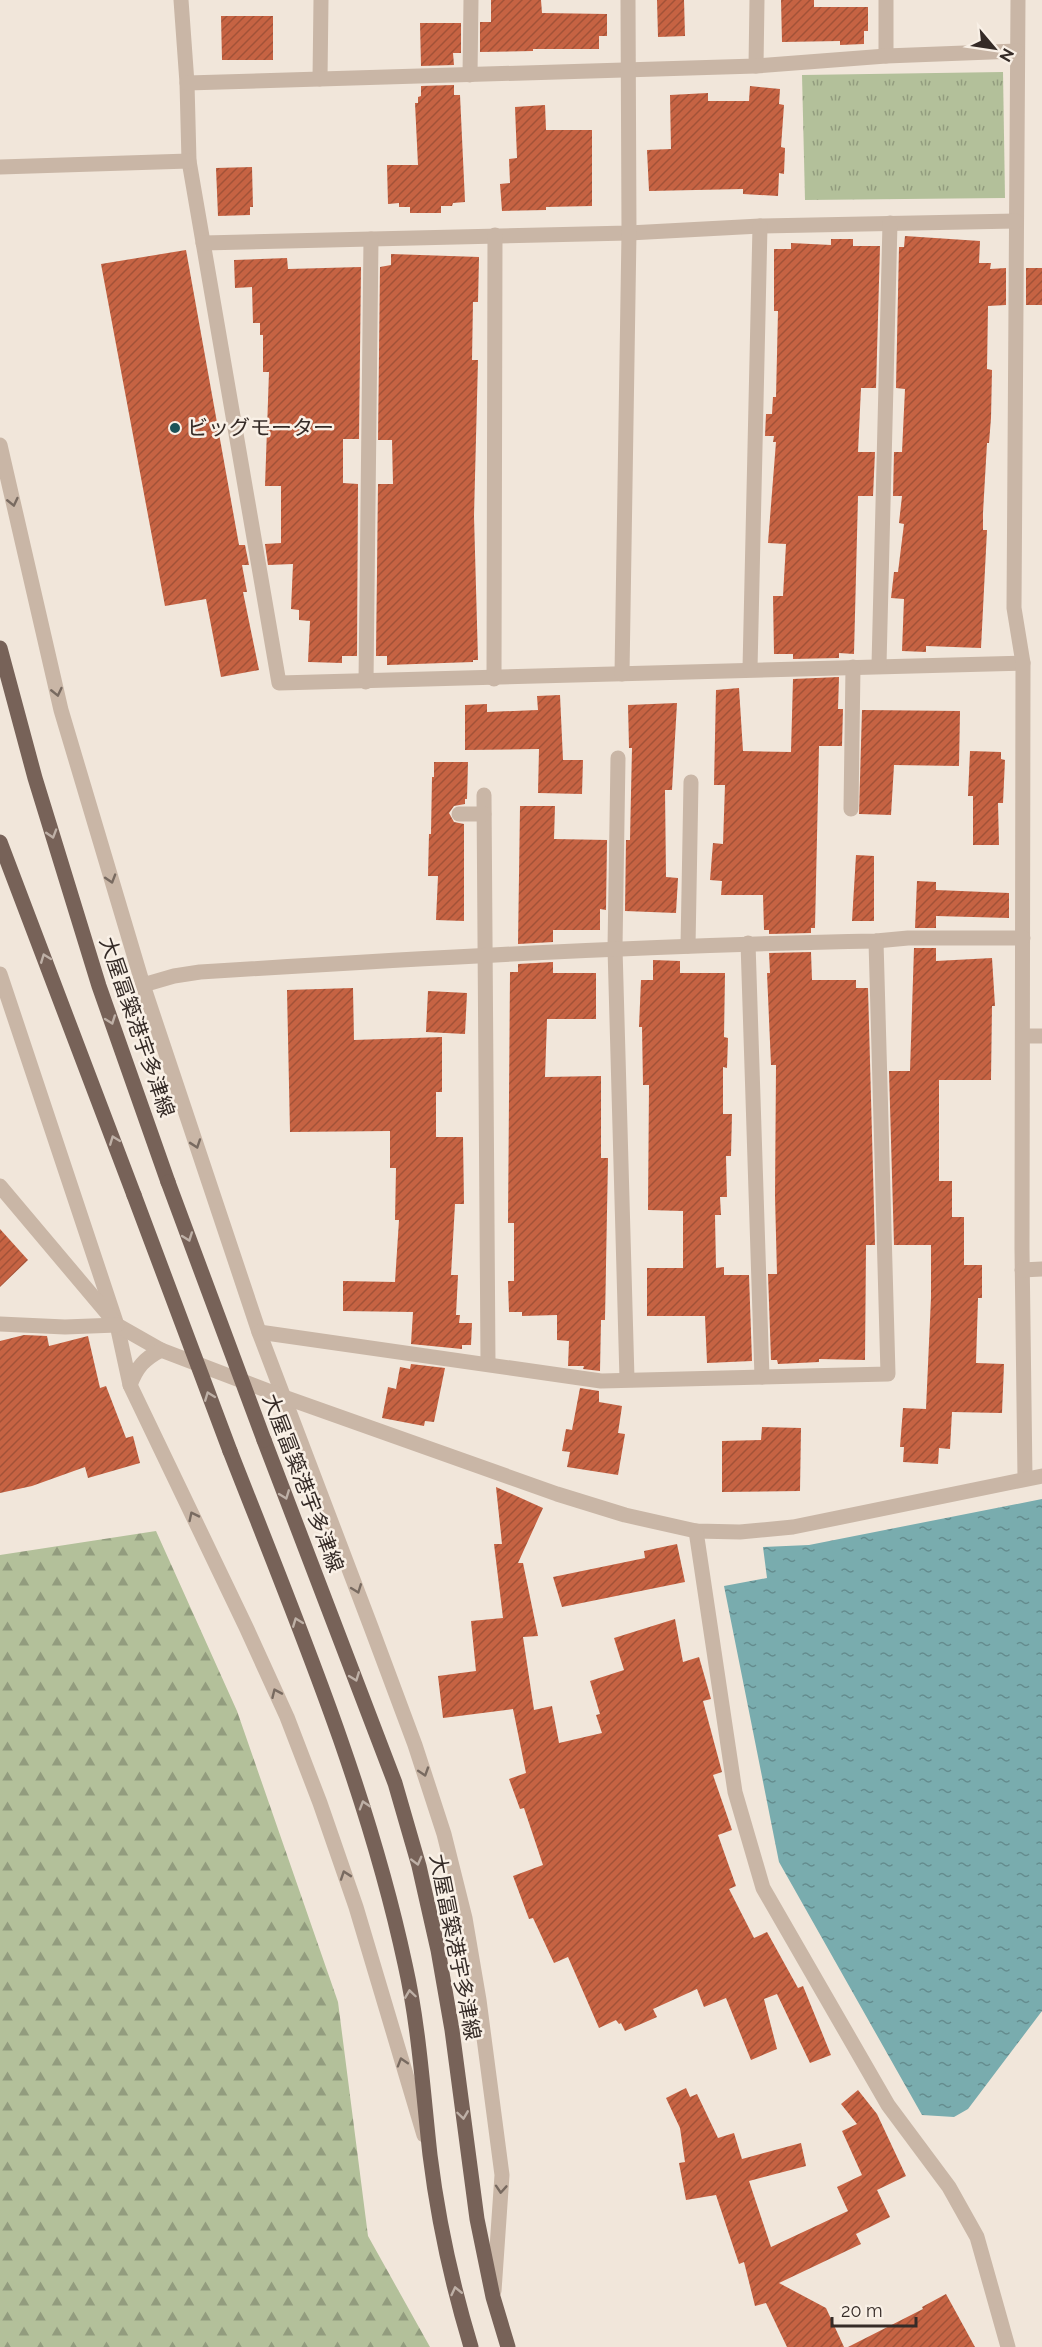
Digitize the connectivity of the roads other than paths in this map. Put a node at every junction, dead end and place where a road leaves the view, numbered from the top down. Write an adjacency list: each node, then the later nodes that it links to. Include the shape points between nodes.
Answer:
1 (181, 0): 14 (street)
2 (321, 0): 13 (street)
3 (471, 0): 12 (street)
4 (628, 0): 11 (street)
5 (757, 0): 10 (street)
6 (886, 0): 9 (street)
7 (1018, 0): 8 (street)
8 (1017, 51): 9 (street); 17 (street)
9 (886, 56): 10 (street)
10 (756, 66): 11 (street)
11 (628, 70): 12 (street); 20 (street)
12 (470, 75): 13 (street)
13 (320, 79): 14 (street)
14 (187, 83): 15 (street)
15 (189, 161): 16 (street); 23 (street)
16 (0, 167)
17 (1016, 221): 18 (street); 26 (street, via 1014,608)
18 (890, 223): 19 (street); 27 (street)
19 (760, 226): 20 (street); 29 (street)
20 (628, 233): 21 (street); 30 (street)
21 (495, 235): 22 (street); 31 (street)
22 (371, 239): 23 (street); 32 (street)
23 (202, 243): 32 (street, via 279,683)
24 (0, 445): 47 (street, one-way to 47, via 61,710)
25 (0, 648): 66 (main road, 大屋冨築港宇多津線, one-way to 66, bridge, via 99,986 168,1182 395,1783 438,1950 477,2218)
26 (1023, 663): 27 (street); 40 (street)
27 (879, 665): 28 (street)
28 (853, 667): 29 (street); 36 (street)
29 (750, 669): 30 (street)
30 (622, 675): 31 (street)
31 (494, 679): 32 (street)
32 (366, 682)
33 (618, 758): 44 (street)
34 (691, 782): 43 (street)
35 (484, 795): 38 (street)
36 (851, 809)
37 (459, 814): 38 (street)
38 (484, 814): 45 (street)
39 (0, 842): 65 (main road, one-way to 39, bridge, via 406,1968 386,1878 360,1794)
40 (1023, 938): 41 (street); 48 (street)
41 (876, 941): 42 (street); 58 (street, via 888,1374)
42 (748, 944): 43 (street); 58 (street)
43 (688, 945): 44 (street)
44 (615, 948): 45 (street); 59 (street)
45 (485, 955): 47 (street, via 200,972); 57 (street)
46 (0, 974): 54 (street)
47 (143, 985): 55 (street, one-way to 55)
48 (1023, 1036): 49 (street); 52 (street)
49 (1042, 1036)
50 (0, 1186): 54 (street)
51 (1042, 1269): 52 (street)
52 (1022, 1270): 63 (street)
53 (0, 1324): 54 (street)
54 (117, 1325): 56 (street); 60 (street)
55 (259, 1332): 57 (street); 61 (street)
56 (161, 1350): 60 (street, via 145,1359); 61 (street)
57 (488, 1363): 59 (street, via 601,1381)
58 (762, 1377): 59 (street)
59 (627, 1379)
60 (130, 1385): 65 (street, one-way to 60, via 356,1906 291,1728)
61 (284, 1397): 64 (street, via 557,1494); 66 (street, one-way to 66, via 415,1745 444,1834 465,1918 502,2175)
62 (1042, 1476): 63 (street)
63 (1025, 1478): 64 (street, via 793,1527)
64 (696, 1531): 69 (street, via 735,1792 763,1888 888,2105 949,2187 977,2237)
65 (431, 2158): 67 (main road, one-way to 65, via 442,2232)
66 (493, 2297): 68 (main road, 大屋冨築港宇多津線)
67 (471, 2347)
68 (508, 2347)
69 (1008, 2347)

